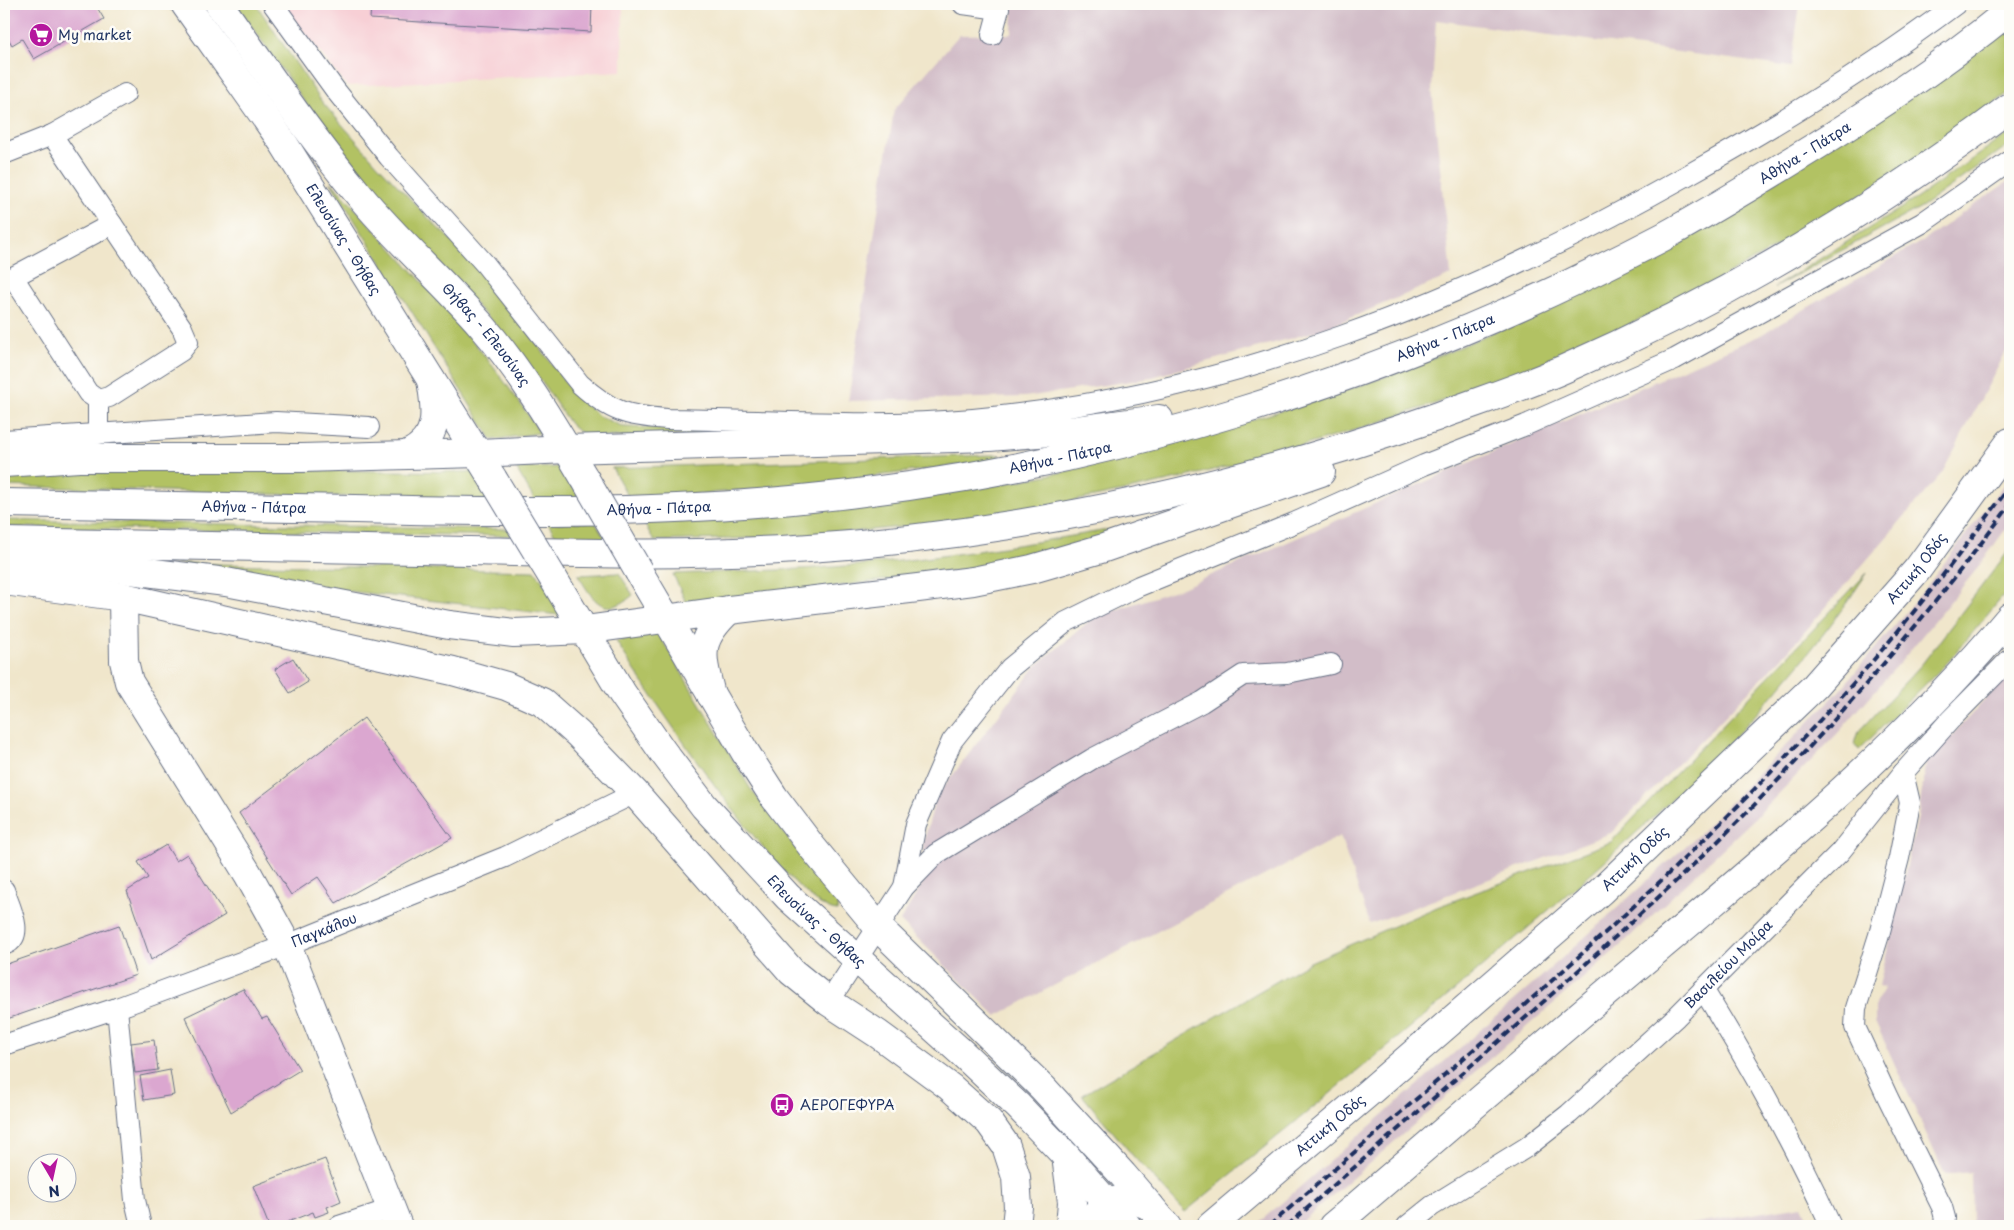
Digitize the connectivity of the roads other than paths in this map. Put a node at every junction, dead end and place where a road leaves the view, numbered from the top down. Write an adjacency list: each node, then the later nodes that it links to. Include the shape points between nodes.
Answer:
1 (185, 4): 17 (main road, Ελευσίνας - Θήβας, via 284,144)
2 (220, 4): 24 (main road, Θήβας - Ελευσίνας, via 303,122 362,198 492,338)
3 (273, 4): 5 (street, via 336,91 389,156 485,264 580,384 598,400 637,417 926,422 1109,400 1229,373 1339,338 1460,291 1594,226 1716,160 1863,69)
4 (963, 4): 6 (street)
5 (1956, 4)
6 (999, 6): 8 (street)
7 (2010, 10): 19 (main road, Αθήνα - Πάτρα, via 1882,105 1666,235 1445,340 1368,370)
8 (992, 35)
9 (126, 94): 11 (street)
10 (2010, 107): 16 (main road, via 1927,168 1780,260 1706,300)
11 (52, 135): 12 (street); 14 (street)
12 (4, 154)
13 (2010, 161): 42 (street, via 1922,223 1675,359 1294,523 1138,586 1066,622 1010,668 952,742 916,824)
14 (112, 224): 15 (street); 18 (street, via 182,328 188,342 181,351)
15 (8, 279): 18 (street, via 88,393)
16 (1561, 370): 29 (main road, via 1342,448 1171,494 1060,516 856,544 733,552 607,553); 33 (main road, via 1408,440 1140,536 1032,569 973,581)
17 (431, 380): 25 (main road, Ελευσίνας - Θήβας); 26 (main road, via 434,424 420,448)
18 (98, 400): 21 (street)
19 (1255, 407): 24 (main road, via 1031,434); 28 (main road, Αθήνα - Πάτρα, via 1102,450 1006,470 911,487 729,505 456,511)
20 (369, 427): 21 (street, via 276,422)
21 (98, 434): 22 (street)
22 (4, 440)
23 (2010, 442): 63 (main road, Αττική Οδός, via 1917,570 1815,686 1601,891)
24 (567, 449): 25 (main road); 35 (main road, Θήβας - Ελευσίνας, bridge)
25 (478, 453): 26 (main road); 36 (main road, Ελευσίνας - Θήβας, bridge)
26 (408, 454): 27 (main road, via 302,458 79,458)
27 (4, 463)
28 (4, 503)
29 (4, 542)
30 (4, 560): 36 (main road, via 114,568 226,582 514,634)
31 (4, 581): 32 (main road)
32 (123, 596): 41 (main road, via 452,670 506,686 542,702); 46 (main road, via 124,661 130,682 248,874)
33 (729, 610): 35 (main road); 39 (main road, via 713,625 704,643 703,663)
34 (2010, 617): 64 (main road, via 1915,722 1841,793)
35 (666, 618): 36 (main road); 39 (main road)
36 (585, 630): 47 (main road, Ελευσίνας - Θήβας, via 622,693 704,806 788,897)
37 (2010, 659): 40 (street, Βασιλείου Μοίρα)
38 (1331, 664): 42 (street, via 1288,673 1242,675 1202,702 1092,759 936,854)
39 (711, 695): 44 (main road, via 774,797)
40 (1903, 773): 48 (street, Βασιλείου Μοίρα, via 1840,852); 67 (street, via 1910,803 1879,935 1856,1008 1855,1027 1942,1207)
41 (635, 793): 46 (street, Παγκάλου, via 505,856); 49 (main road, via 792,972)
42 (904, 887): 44 (street)
43 (4, 890): 45 (street, via 16,924 15,935)
44 (878, 927): 47 (street); 54 (main road, via 1043,1088)
45 (4, 945)
46 (287, 945): 50 (street, Παγκάλου); 55 (main road)
47 (857, 959): 49 (street); 52 (main road, Ελευσίνας - Θήβας, via 962,1053)
48 (1703, 989): 65 (street, Βασιλείου Μοίρα, via 1569,1114); 66 (street, via 1743,1054)
49 (829, 1002): 58 (main road, via 950,1087 989,1122 1006,1146 1016,1177)
50 (117, 1008): 51 (street, Παγκάλου); 56 (street, via 134,1200)
51 (4, 1045)
52 (1066, 1156): 53 (main road, Ελευσίνας - Θήβας); 59 (main road, via 1072,1202)
53 (1107, 1204): 54 (main road, via 1126,1199); 60 (main road); 61 (main road, Ελευσίνας - Θήβας)
54 (1150, 1206): 62 (main road)
55 (395, 1217): 57 (street)
56 (140, 1226)
57 (339, 1226)
58 (1016, 1226)
59 (1070, 1226)
60 (1083, 1226)
61 (1127, 1226)
62 (1167, 1226)
63 (1211, 1226)
64 (1333, 1226)
65 (1407, 1226)
66 (1831, 1226)
67 (1943, 1226)

